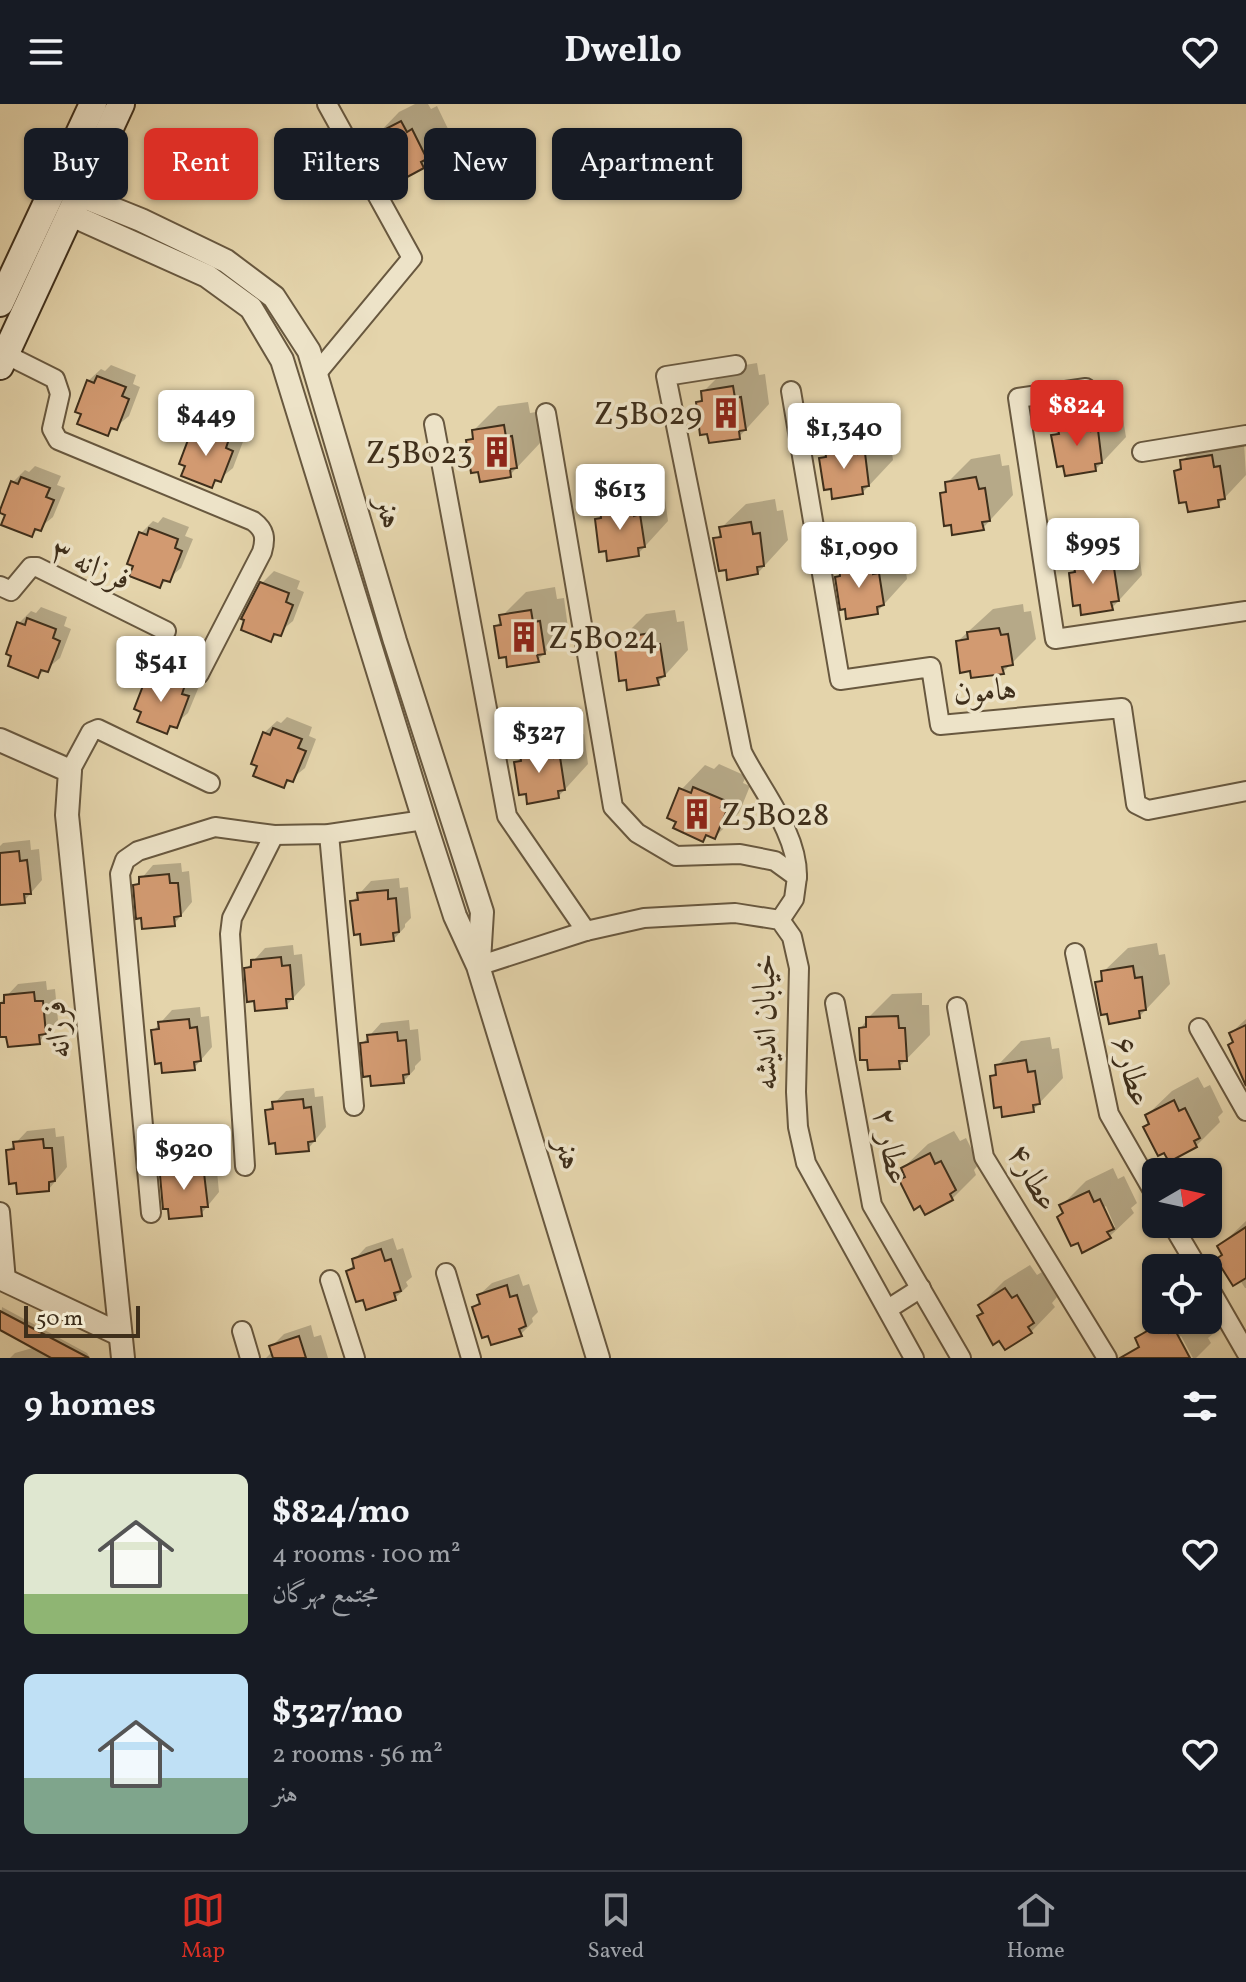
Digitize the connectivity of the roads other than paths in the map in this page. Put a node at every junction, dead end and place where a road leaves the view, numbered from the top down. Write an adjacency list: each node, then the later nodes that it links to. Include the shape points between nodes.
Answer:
1 (93, 104): 4 (main road)
2 (121, 104): 5 (main road)
3 (327, 104): 13 (street, via 412,258)
4 (85, 128)
5 (106, 128)
6 (61, 200): 10 (main road)
7 (62, 200): 11 (main road)
8 (64, 200): 28 (street, هنر, via 207,276 251,308 282,360)
9 (66, 200): 13 (street, هنر, via 141,220 226,261 274,297 309,351)
10 (0, 303)
11 (3, 360): 23 (street, via 55,379 60,394 52,429 58,440 262,528 262,552)
12 (736, 365): 31 (street, via 666,376 742,752 783,823 797,860)
13 (316, 374): 35 (street, هنر, via 482,912)
14 (1086, 388): 21 (street, via 1018,398 1055,639)
15 (791, 391): 27 (street, هامون, via 840,680 931,667 940,725 1122,708 1136,804 1148,810)
16 (546, 413): 31 (street, via 613,807 637,833 676,856 740,854 775,861)
17 (434, 424): 33 (street, via 507,816)
18 (1246, 435): 19 (street)
19 (1142, 452)
20 (0, 586): 22 (street, فرزانه ۳, via 11,591 31,567 37,567)
21 (1246, 611)
22 (166, 631)
23 (199, 674)
24 (0, 740): 25 (street)
25 (70, 771): 26 (street, via 91,732 98,729); 52 (street, فرزانه, via 67,815)
26 (210, 783)
27 (1246, 791)
28 (424, 820): 29 (street); 35 (street, هنر, via 455,916)
29 (329, 834): 30 (street); 39 (street)
30 (274, 835): 41 (street, via 232,918 230,934); 44 (street, via 215,827 138,851 125,860 120,874)
31 (797, 877): 32 (street, via 794,899)
32 (780, 920): 33 (street, خیابان اندیشه, via 720,913 644,918); 49 (street, خیابان اندیشه, via 792,937 799,968 796,1092 806,1163)
33 (586, 931): 35 (street, خیابان اندیشه)
34 (1075, 953): 42 (street, عطار۶, via 1109,1114)
35 (478, 966): 58 (street, هنر)
36 (835, 1003): 48 (street, عطار ۲, via 872,1205)
37 (957, 1007): 61 (street, عطار۴, via 984,1157)
38 (1199, 1028): 40 (street)
39 (354, 1106)
40 (1246, 1111)
41 (245, 1166)
42 (1142, 1172)
43 (0, 1212): 46 (street)
44 (151, 1213)
45 (446, 1273): 57 (street)
46 (3, 1279): 52 (street)
47 (330, 1280): 56 (street)
48 (921, 1288): 49 (street); 60 (street, عطار ۲)
49 (888, 1309): 59 (street, خیابان اندیشه)
50 (1222, 1310): 53 (street)
51 (242, 1331): 55 (street)
52 (119, 1334): 54 (street, فرزانه)
53 (1246, 1352)
54 (123, 1358)
55 (250, 1358)
56 (355, 1358)
57 (471, 1358)
58 (598, 1358)
59 (914, 1358)
60 (961, 1358)
61 (1107, 1358)

